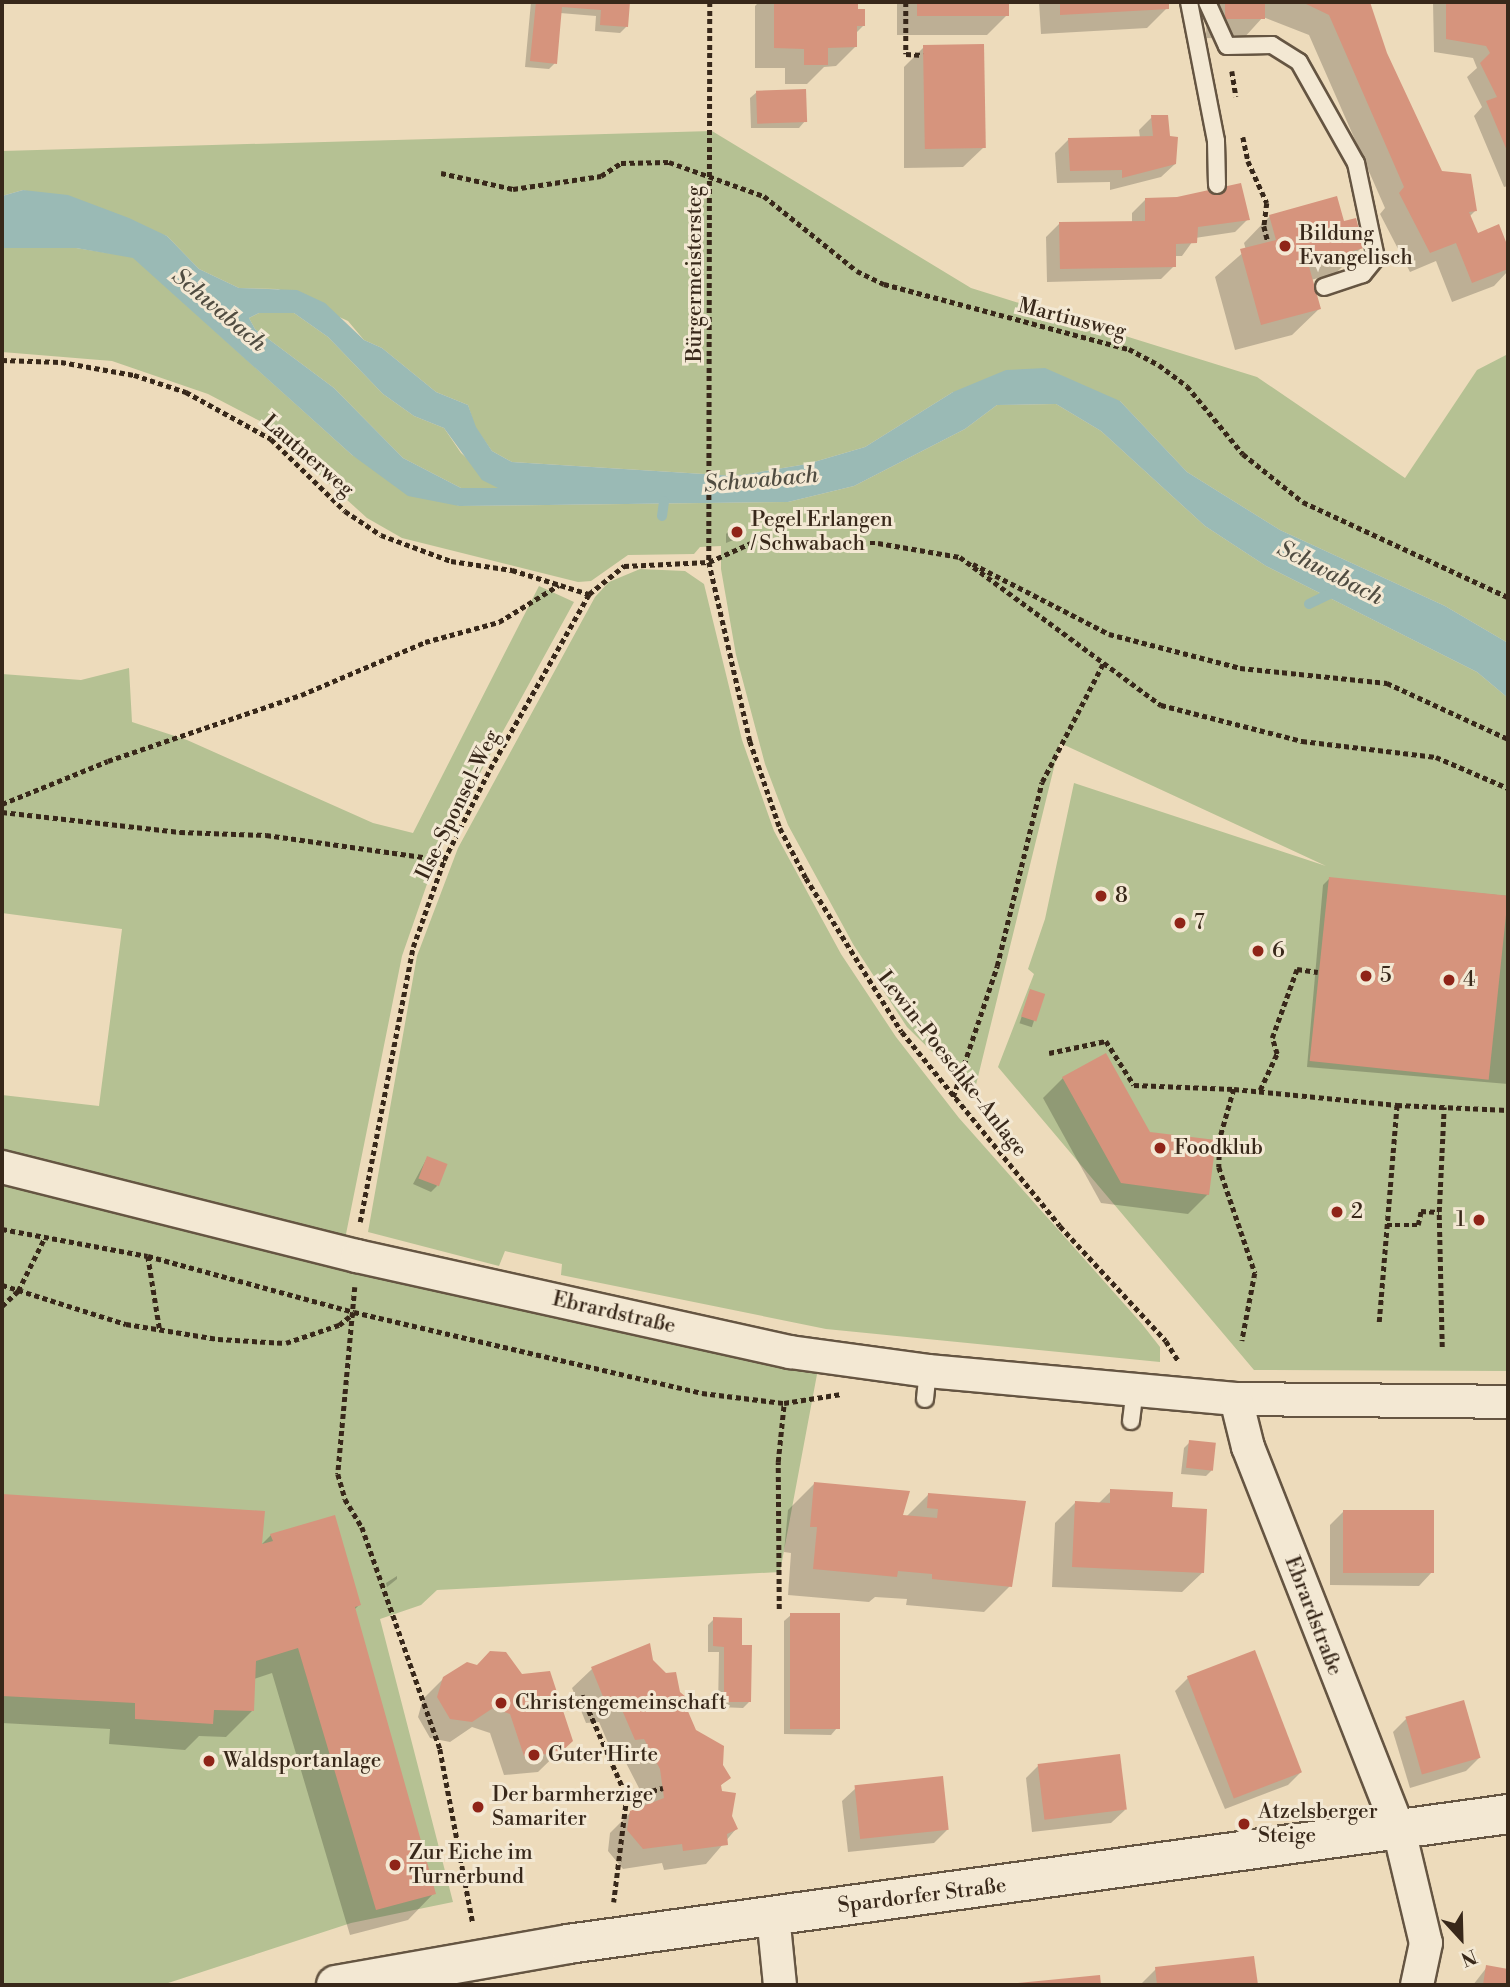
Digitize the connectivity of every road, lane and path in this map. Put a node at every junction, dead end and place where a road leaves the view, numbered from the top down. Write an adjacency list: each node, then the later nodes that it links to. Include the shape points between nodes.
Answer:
1 (710, 2): 10 (path, Bürgermeistersteg)
2 (906, 2): 6 (path, via 906,54)
3 (1189, 2): 11 (lane, via 1216,141)
4 (1207, 2): 5 (lane)
5 (1227, 46): 7 (path); 13 (lane, via 1272,45 1298,62 1356,163 1376,258 1363,274)
6 (923, 55)
7 (1238, 110)
8 (1241, 123): 12 (path, via 1248,161 1267,203 1264,226)
9 (441, 173): 10 (path, Martiusweg, via 513,189 601,176 621,163 641,160 669,162)
10 (712, 176): 16 (path, Bürgermeistersteg); 19 (path, Martiusweg, via 764,196 857,271 884,284 1139,354 1187,386 1243,454 1303,502)
11 (1217, 185)
12 (1268, 242)
13 (1324, 287)
14 (2, 360): 17 (path, Lautnerweg, via 61,362 134,375 186,393 271,439 345,511 381,535 451,561 512,570)
15 (960, 557): 16 (path, via 878,543 751,543); 20 (path); 21 (path, via 1109,634 1240,668 1387,683)
16 (709, 562): 18 (path, Ilse-Sponsel-Weg, via 624,566); 30 (path, Lewin-Poeschke-Anlage, via 750,741 780,828 851,957)
17 (559, 585): 18 (path, Lautnerweg); 23 (path, via 499,622 425,642 301,695 108,761)
18 (589, 594): 25 (path, Ilse-Sponsel-Weg)
19 (1508, 597)
20 (1103, 664): 22 (path, via 1161,705 1302,741 1436,757); 30 (path, via 1042,782 997,966)
21 (1508, 739)
22 (1508, 788)
23 (2, 804)
24 (2, 812): 25 (path, via 180,832 266,835)
25 (444, 860): 40 (path, Ilse-Sponsel-Weg, via 413,947)
26 (1318, 972): 29 (path, via 1297,969 1272,1038 1277,1054)
27 (1049, 1053): 28 (path, via 1106,1041 1134,1085)
28 (1234, 1089): 29 (path); 47 (path, via 1220,1138 1219,1167 1255,1273)
29 (1260, 1090): 31 (path)
30 (953, 1098): 49 (path, Lewin-Poeschke-Anlage, via 1060,1226 1166,1341)
31 (1397, 1105): 32 (path); 36 (path)
32 (1444, 1107): 33 (path); 35 (path)
33 (1508, 1110)
34 (2, 1167): 40 (street, Ebrardstraße)
35 (1439, 1212): 36 (path, via 1421,1211 1418,1225); 48 (path)
36 (1387, 1225): 45 (path)
37 (2, 1229): 38 (path)
38 (44, 1239): 39 (path); 42 (path)
39 (148, 1256): 44 (path); 46 (path)
40 (356, 1256): 44 (path, Ilse-Sponsel-Weg); 50 (street, Ebrardstraße, via 926,1385)
41 (2, 1285): 42 (path)
42 (18, 1291): 43 (path); 46 (path)
43 (2, 1306)
44 (354, 1312): 46 (path, via 339,1325 286,1343); 54 (path, via 689,1390); 64 (path, Ilse-Sponsel-Weg, via 338,1474 345,1499 362,1527 440,1749 474,1918)
45 (1379, 1322)
46 (160, 1332)
47 (1242, 1341)
48 (1442, 1347)
49 (1181, 1364)
50 (1135, 1390): 52 (street, Ebrardstraße); 55 (lane)
51 (850, 1393): 54 (path)
52 (1236, 1399): 53 (street, Ebrardstraße); 61 (street, Ebrardstraße, via 1248,1447)
53 (1508, 1402)
54 (785, 1403): 56 (path, via 778,1462)
55 (1131, 1421)
56 (779, 1609)
57 (582, 1695): 59 (path)
58 (663, 1788): 59 (path)
59 (627, 1797): 63 (path)
60 (1508, 1814): 61 (street, Spardorfer Straße)
61 (1399, 1830): 62 (street, Spardorfer Straße); 67 (street, via 1426,1943)
62 (773, 1915): 63 (street, Spardorfer Straße); 66 (street)
63 (610, 1938): 64 (street, Spardorfer Straße)
64 (466, 1972): 65 (street, Spardorfer Straße)
65 (336, 1985)
66 (780, 1985)
67 (1417, 1985)

